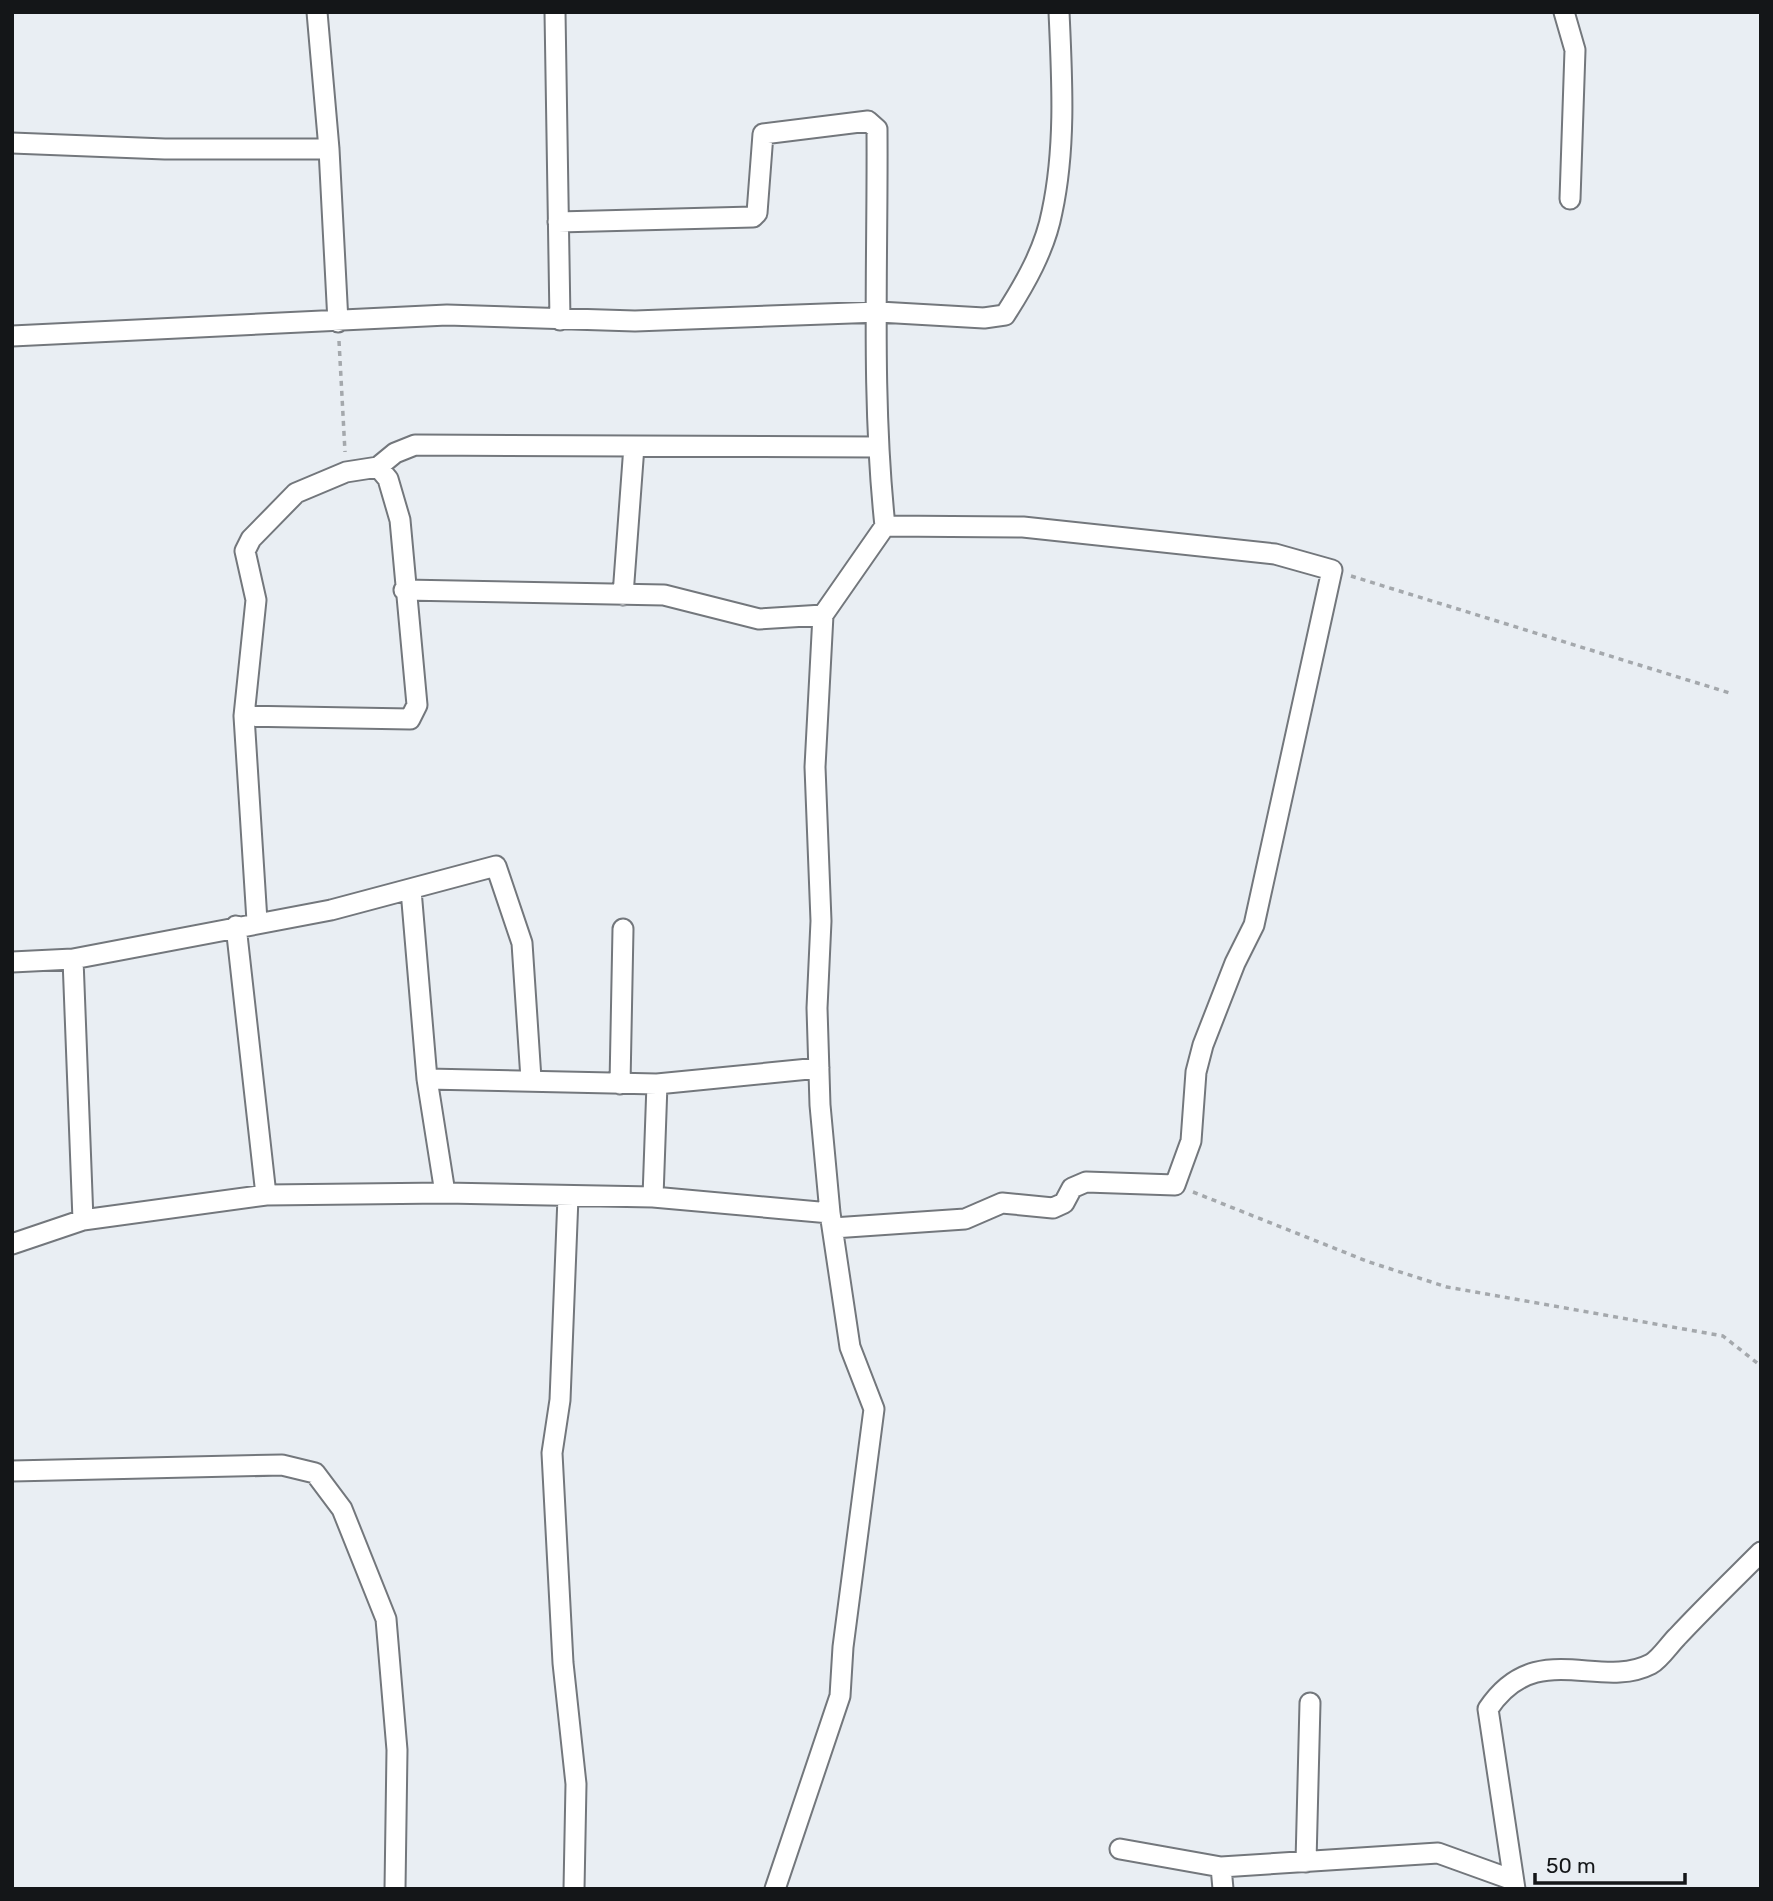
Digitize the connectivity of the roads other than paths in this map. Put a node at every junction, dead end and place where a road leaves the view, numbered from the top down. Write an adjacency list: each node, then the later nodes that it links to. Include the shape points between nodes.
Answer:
1 (317, 12): 6 (street)
2 (555, 12): 8 (street)
3 (1059, 12): 9 (street, via 1059,165 1052,214 1025,284 1005,315)
4 (1564, 12): 7 (street, via 1575,50)
5 (12, 143): 6 (street)
6 (329, 149): 11 (street)
7 (1570, 199)
8 (558, 222): 9 (street, via 753,218 763,134 868,121 877,129); 10 (street)
9 (878, 312): 10 (street); 14 (street)
10 (560, 320): 11 (street, via 447,315)
11 (338, 322): 12 (street)
12 (12, 336)
13 (635, 446): 14 (street); 15 (street, via 415,445 395,453); 18 (street)
14 (877, 447): 16 (street)
15 (379, 467): 17 (street, via 388,480 400,520); 20 (street, via 346,472 296,493 248,544 245,551 256,600)
16 (885, 526): 19 (street); 37 (street, via 1023,527 1275,554 1332,570 1254,925 1203,1045 1196,1072 1191,1141 1175,1185 1086,1182 1072,1188 1065,1203 1053,1209 1002,1203 965,1219)
17 (404, 590): 18 (street); 20 (street, via 417,705 410,719)
18 (623, 594): 19 (street, via 664,595 759,619)
19 (823, 615): 27 (street, via 815,767 821,921)
20 (244, 716): 22 (street)
21 (411, 890): 22 (street, via 331,910); 28 (street); 29 (street, via 492,866 498,869 522,943)
22 (257, 921): 23 (street)
23 (236, 926): 25 (street); 33 (street)
24 (624, 929): 30 (street)
25 (73, 959): 26 (street); 36 (street)
26 (12, 962)
27 (819, 1068): 31 (street); 37 (street)
28 (427, 1079): 29 (street); 32 (street)
29 (531, 1079): 30 (street)
30 (621, 1084): 31 (street)
31 (657, 1084): 35 (street)
32 (445, 1193): 33 (street); 34 (street)
33 (265, 1195): 36 (street)
34 (568, 1197): 35 (street); 47 (street, via 559,1400 552,1452 563,1663 576,1784)
35 (653, 1197): 37 (street)
36 (83, 1220): 38 (street)
37 (832, 1221): 48 (street, via 850,1347 874,1409 840,1696)
38 (12, 1244)
39 (12, 1471): 46 (street, via 282,1465 315,1473 342,1508 386,1619 397,1750)
40 (1761, 1552): 45 (street, via 1652,1663 1626,1671 1564,1667 1528,1675 1501,1689 1488,1709)
41 (1310, 1703): 43 (street)
42 (1119, 1849): 44 (street)
43 (1306, 1863): 44 (street); 45 (street, via 1438,1853)
44 (1221, 1867): 49 (street)
45 (1514, 1885)
46 (396, 1889)
47 (574, 1889)
48 (775, 1889)
49 (1223, 1889)

